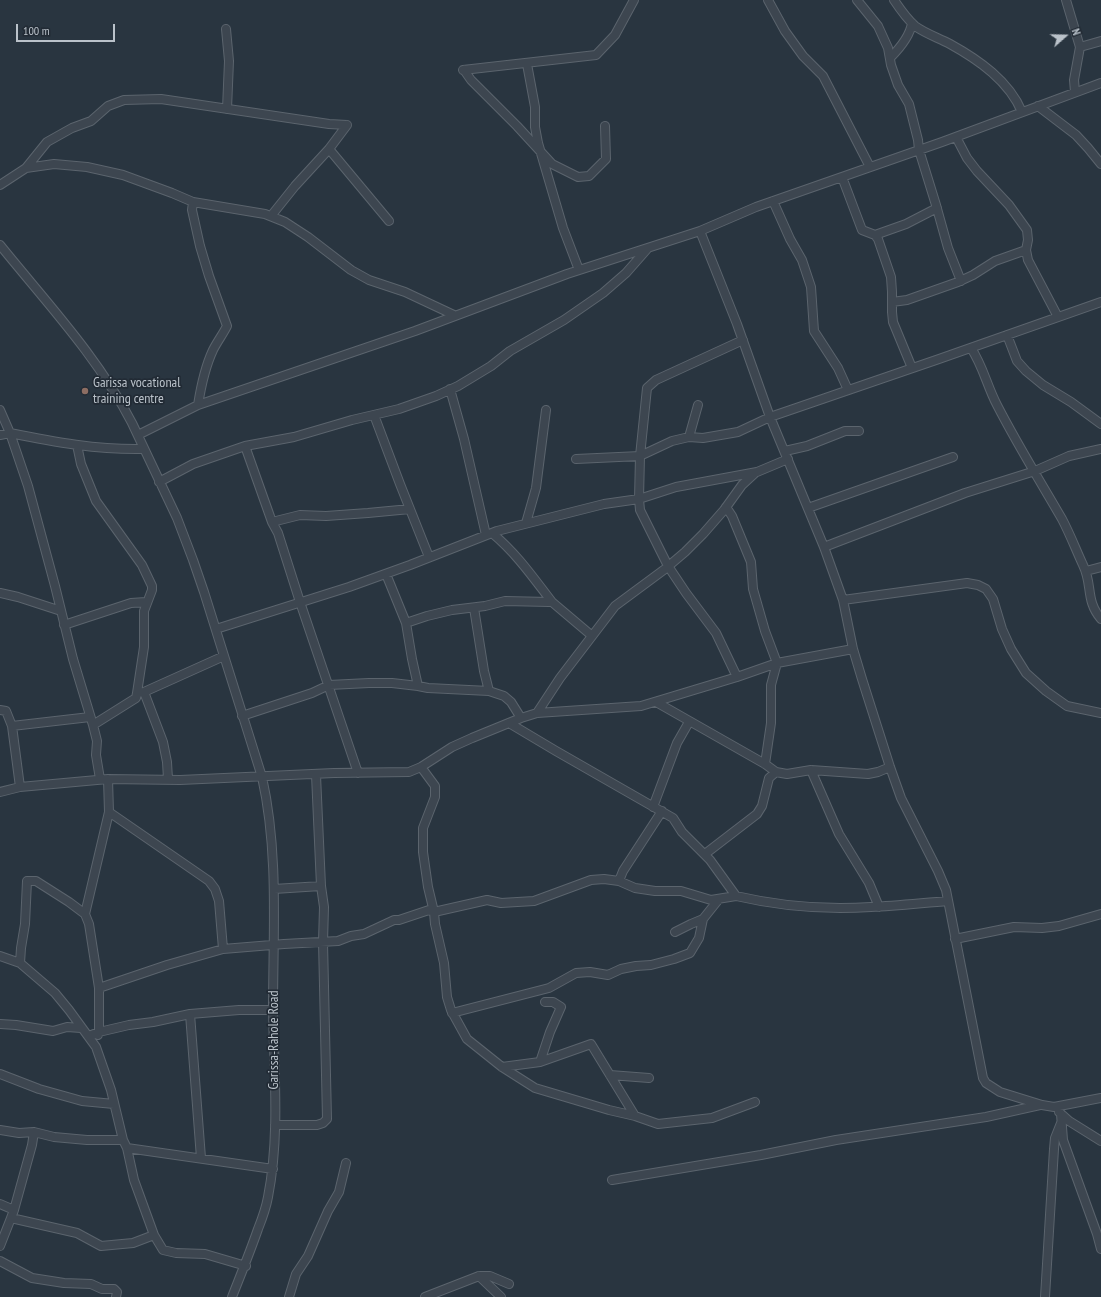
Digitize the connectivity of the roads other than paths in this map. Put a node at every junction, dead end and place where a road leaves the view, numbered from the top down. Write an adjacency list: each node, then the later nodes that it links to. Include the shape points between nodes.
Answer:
1 (634, 0): 11 (street, via 615,35 596,55)
2 (768, 0): 23 (street, via 785,31 803,56 823,76)
3 (857, 0): 10 (street, via 878,26)
4 (894, 0): 6 (street)
5 (1066, 0): 9 (street)
6 (912, 23): 10 (street, via 911,30); 16 (street, via 970,56 992,72 1011,92)
7 (226, 28): 15 (street, via 230,61)
8 (1101, 41): 9 (street)
9 (1080, 47): 13 (street, via 1074,80)
10 (890, 58): 20 (street, via 898,85 909,104)
11 (527, 64): 21 (street); 21 (street, via 464,70)
12 (1101, 83): 13 (street)
13 (1075, 92): 14 (street)
14 (1038, 106): 16 (street); 22 (street, via 1076,135)
15 (227, 109): 19 (street, via 347,125); 24 (street, via 161,99 124,100 108,106 91,121 72,128 48,142)
16 (1022, 112): 18 (street)
17 (605, 126): 21 (street, via 606,159 589,176 578,177 552,164)
18 (956, 137): 20 (street); 36 (street, via 967,158 1009,205 1026,230)
19 (329, 149): 30 (street); 31 (street)
20 (919, 150): 23 (street); 29 (street)
21 (540, 152): 37 (street, via 563,228)
22 (1101, 164)
23 (870, 167): 25 (street)
24 (26, 168): 26 (street); 28 (street, via 54,164 86,167 123,175)
25 (842, 177): 27 (street); 33 (street, via 862,230)
26 (0, 185)
27 (773, 201): 32 (street); 48 (street, via 802,260 811,287 814,331 838,368)
28 (193, 202): 30 (street); 49 (street, via 192,210 200,246 227,326 208,362)
29 (937, 208): 33 (street, via 906,224); 38 (street, via 948,248)
30 (271, 216): 41 (street, via 286,222 351,270 369,280 405,292)
31 (388, 221)
32 (700, 231): 35 (street); 44 (street)
33 (874, 235): 39 (street, via 878,239 891,277)
34 (0, 245): 59 (street, Garissa-Rahole Road, via 105,378)
35 (649, 247): 37 (street); 47 (street, via 626,273 585,306)
36 (1026, 250): 38 (street, via 995,261); 42 (street, via 1028,260)
37 (579, 270): 41 (street)
38 (961, 280): 39 (street, via 907,300)
39 (892, 302): 46 (street, via 893,322)
40 (1101, 302): 42 (street)
41 (454, 315): 49 (street, via 415,331)
42 (1058, 317): 43 (street)
43 (1007, 335): 45 (street); 55 (street, via 1017,361 1026,371)
44 (743, 340): 54 (street); 66 (street, via 656,380 647,388)
45 (971, 348): 46 (street); 69 (street, via 981,365 997,405)
46 (912, 368): 48 (street)
47 (450, 389): 53 (street, via 399,409); 78 (street)
48 (848, 390): 54 (street)
49 (198, 405): 59 (street)
50 (698, 405): 60 (street)
51 (0, 410): 57 (street)
52 (546, 410): 77 (street, via 536,488)
53 (374, 415): 62 (street, via 294,437); 75 (street)
54 (770, 417): 60 (street, via 738,432 703,438); 65 (street)
55 (1101, 424)
56 (859, 431): 65 (street, via 845,432)
57 (10, 433): 58 (street); 61 (street); 91 (street, via 28,486)
58 (0, 435)
59 (138, 435): 63 (street, Garissa-Rahole Road)
60 (689, 437): 66 (street)
61 (77, 445): 63 (street, via 118,450); 87 (street, via 81,464 96,501 142,565 150,581 152,590)
62 (245, 446): 71 (street, via 193,464); 76 (street)
63 (143, 449): 71 (street, Garissa-Rahole Road)
64 (1101, 449): 69 (street, via 1069,456)
65 (786, 455): 70 (street); 74 (street)
66 (640, 456): 68 (street); 72 (street)
67 (953, 457): 74 (street)
68 (576, 459)
69 (1035, 471): 79 (street, via 965,493); 83 (street)
70 (757, 472): 72 (street, via 676,487); 73 (street, via 742,485)
71 (159, 482): 95 (street, Garissa-Rahole Road, via 177,518)
72 (639, 499): 77 (street, via 604,504); 81 (street, via 640,510)
73 (726, 507): 81 (street, via 703,534); 99 (street, via 751,562 753,589)
74 (808, 508): 79 (street)
75 (410, 509): 76 (street, via 368,514 300,515); 80 (street)
76 (272, 522): 88 (street, via 278,533)
77 (526, 523): 78 (street)
78 (489, 534): 80 (street); 89 (street, via 509,547)
79 (824, 547): 86 (street)
80 (429, 557): 84 (street)
81 (668, 566): 96 (street, via 615,606); 100 (street, via 716,633)
82 (1101, 567): 83 (street)
83 (1086, 571): 92 (street, via 1092,606)
84 (386, 574): 88 (street); 93 (street)
85 (0, 593): 91 (street)
86 (843, 600): 97 (street); 108 (street, via 967,583 978,585 986,589 993,599 1002,629 1026,673 1068,706)
87 (146, 602): 94 (street, via 131,603); 104 (street)
88 (300, 602): 95 (street); 101 (street)
89 (552, 602): 90 (street, via 505,601); 96 (street)
90 (474, 608): 93 (street, via 446,612); 103 (street)
91 (61, 611): 94 (street)
92 (1101, 619)
93 (406, 623): 102 (street)
94 (64, 625): 111 (street)
95 (216, 629): 98 (street, Garissa-Rahole Road)
96 (591, 635): 107 (street)
97 (853, 649): 99 (street); 117 (street)
98 (224, 656): 104 (street); 109 (street, Garissa-Rahole Road)
99 (777, 663): 100 (street); 115 (street, via 771,685 771,722)
100 (737, 677): 105 (street)
101 (329, 685): 102 (street, via 392,683); 109 (street); 120 (street)
102 (418, 686): 103 (street)
103 (489, 691): 110 (street, via 504,696)
104 (140, 692): 111 (street, via 136,698); 124 (street, via 163,742)
105 (656, 702): 107 (street, via 641,706); 112 (street)
106 (0, 710): 114 (street, via 6,711)
107 (537, 713): 110 (street)
108 (1101, 713)
109 (242, 716): 122 (street, Garissa-Rahole Road)
110 (521, 718): 113 (street)
111 (91, 721): 114 (street); 123 (street, via 97,741 96,754)
112 (689, 722): 115 (street); 127 (street, via 677,743)
113 (509, 723): 116 (street, via 452,747); 127 (street)
114 (12, 726): 125 (street)
115 (765, 764): 119 (street)
116 (421, 767): 120 (street, via 409,772); 138 (street, via 435,786 435,797 422,833 428,888)
117 (890, 767): 118 (street, via 868,774); 136 (street, via 901,798 946,890)
118 (811, 770): 119 (street, via 787,774); 137 (street, via 839,834 869,883)
119 (776, 772): 130 (street, via 769,778 762,806 757,814)
120 (358, 773): 121 (street)
121 (316, 774): 122 (street); 132 (street)
122 (262, 777): 124 (street); 133 (street, Garissa-Rahole Road, via 271,834)
123 (104, 779): 124 (street); 125 (street); 129 (street)
124 (168, 780)
125 (20, 788): 126 (street)
126 (0, 792)
127 (652, 807): 128 (street)
128 (662, 811): 130 (street, via 673,818 682,832); 131 (street)
129 (109, 812): 139 (street); 146 (street, via 209,881 219,901)
130 (705, 854): 134 (street)
131 (619, 881): 135 (street, via 635,888 681,891); 138 (street, via 591,880 534,901 501,903 487,900)
132 (321, 886): 133 (street); 144 (street, via 324,907)
133 (274, 889): 145 (street, Garissa-Rahole Road)
134 (736, 896): 135 (street); 137 (street, via 802,907)
135 (719, 900): 141 (street)
136 (948, 901): 137 (street); 143 (street)
137 (879, 907)
138 (434, 912): 144 (street, via 429,910 394,920 364,934); 152 (street, via 444,963 446,997)
139 (85, 914): 148 (street, via 36,881 27,881); 149 (street, via 89,924)
140 (1101, 914): 143 (street, via 1059,926 1014,927)
141 (703, 919): 142 (street); 152 (street, via 699,938 690,953 674,959 629,967 608,975 576,973 549,988)
142 (674, 932)
143 (955, 939): 167 (street, via 983,1078 1000,1092)
144 (323, 942): 145 (street); 172 (street, via 327,1119 317,1125)
145 (274, 944): 146 (street); 151 (street, Garissa-Rahole Road)
146 (223, 949): 149 (street)
147 (0, 956): 148 (street)
148 (20, 963): 155 (street, via 55,993)
149 (99, 988): 156 (street)
150 (545, 1002): 159 (street, via 553,1002 561,1007)
151 (273, 1010): 153 (street); 172 (street, Garissa-Rahole Road)
152 (452, 1013): 160 (street, via 467,1039)
153 (190, 1014): 156 (street); 177 (street)
154 (0, 1024): 155 (street, via 53,1031 67,1027)
155 (81, 1028): 157 (street)
156 (99, 1032): 157 (street); 158 (street)
157 (89, 1036): 158 (street)
158 (96, 1047): 166 (street)
159 (540, 1062): 160 (street); 162 (street, via 591,1044)
160 (502, 1067): 170 (street, via 535,1088)
161 (0, 1074): 166 (street, via 39,1089 82,1101)
162 (610, 1075): 163 (street); 170 (street)
163 (649, 1078)
164 (1101, 1098): 168 (street)
165 (755, 1102): 170 (street, via 712,1118 658,1124)
166 (114, 1104): 176 (street)
167 (1042, 1105): 168 (street); 180 (street, via 986,1117 836,1140)
168 (1054, 1107): 169 (street)
169 (1061, 1114): 171 (street); 175 (street)
170 (635, 1116)
171 (1061, 1123): 183 (street, via 1063,1140); 196 (street, via 1055,1138)
172 (274, 1125): 179 (street, Garissa-Rahole Road)
173 (0, 1130): 174 (street)
174 (34, 1132): 176 (street, via 54,1137); 182 (street)
175 (1101, 1141)
176 (125, 1144): 177 (street); 184 (street, via 134,1180)
177 (201, 1158): 179 (street)
178 (346, 1163): 193 (street, via 339,1192 308,1256 296,1274)
179 (273, 1169): 188 (street, Garissa-Rahole Road, via 268,1199)
180 (612, 1180)
181 (0, 1204): 182 (street)
182 (13, 1214): 184 (street, via 77,1233 101,1246 133,1243); 185 (street)
183 (1099, 1233): 186 (street)
184 (154, 1235): 188 (street, via 163,1250 205,1254)
185 (0, 1246)
186 (1101, 1249)
187 (0, 1262): 192 (street, via 32,1278 114,1289 118,1292)
188 (246, 1266): 191 (street, Garissa-Rahole Road)
189 (479, 1276): 190 (street, via 490,1276); 194 (street); 195 (street)
190 (509, 1284)
191 (234, 1296)
192 (116, 1297)
193 (289, 1297)
194 (425, 1297)
195 (501, 1297)
196 (1044, 1297)

